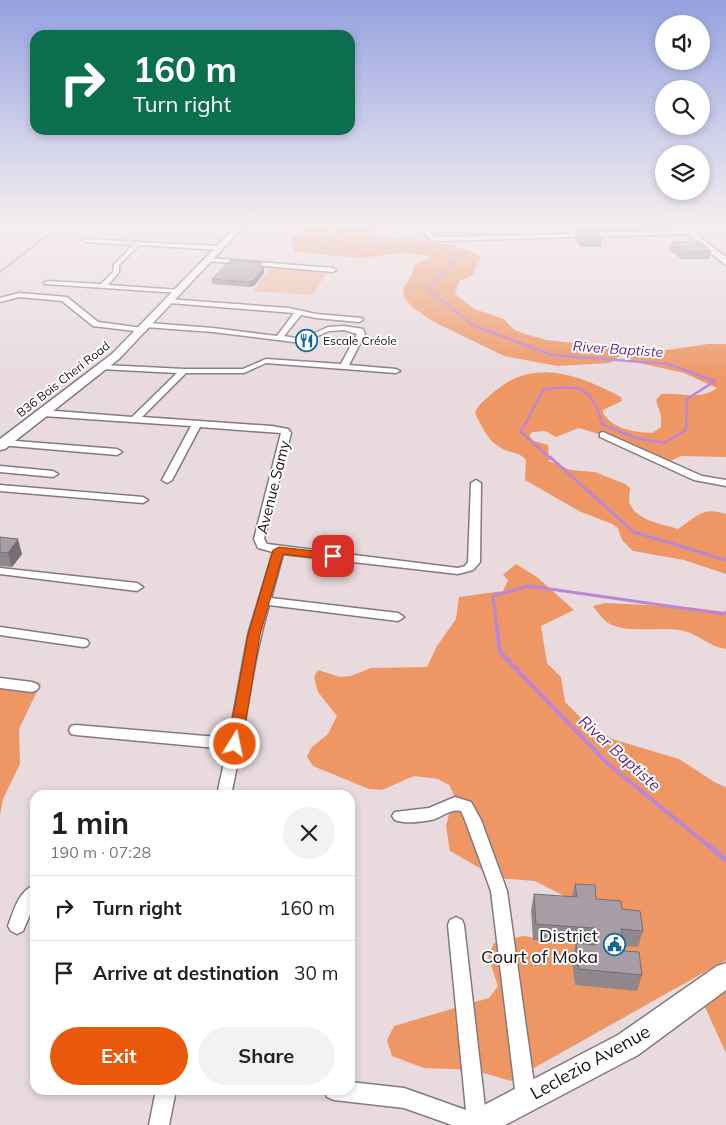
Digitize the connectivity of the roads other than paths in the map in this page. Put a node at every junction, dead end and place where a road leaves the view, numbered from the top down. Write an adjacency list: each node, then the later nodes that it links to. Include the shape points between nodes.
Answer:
1 (114, 274): 4 (street)
2 (195, 274): 5 (main road, B36 Bois Cheri Road)
3 (47, 283): 4 (street)
4 (103, 286): 5 (street)
5 (179, 291): 7 (main road, B36 Bois Cheri Road)
6 (0, 300): 10 (street, via 19,295 64,299 96,324)
7 (170, 301): 8 (street); 10 (main road, B36 Bois Cheri Road)
8 (299, 312): 9 (street); 11 (street)
9 (359, 320)
10 (145, 327): 11 (street, via 213,330); 13 (main road, B36 Bois Cheri Road)
11 (278, 339): 12 (street, via 304,341 321,331 336,328 360,331 359,340)
12 (344, 366): 14 (street, via 266,361 244,371); 15 (street)
13 (104, 367): 14 (street); 16 (main road, B36 Bois Cheri Road)
14 (184, 371): 17 (street)
15 (396, 371)
16 (43, 413): 17 (street, Avenue Samy); 20 (main road, B36 Bois Cheri Road)
17 (134, 419): 18 (street, Avenue Samy)
18 (197, 424): 24 (street); 29 (street, Avenue Samy, via 285,431 259,539 262,546)
19 (603, 435): 26 (street, via 698,478)
20 (2, 445): 21 (street)
21 (117, 452)
22 (0, 469): 23 (street)
23 (53, 474)
24 (167, 480)
25 (476, 483): 29 (street, via 474,562 469,568 458,571)
26 (726, 483)
27 (0, 488): 28 (street)
28 (143, 500)
29 (279, 550): 32 (street, Avenue Samy)
30 (0, 571): 31 (street)
31 (137, 587)
32 (264, 601): 33 (street); 39 (street, Avenue Samy, via 254,635)
33 (398, 617)
34 (0, 632): 35 (street)
35 (83, 643)
36 (0, 683): 37 (street)
37 (32, 687)
38 (76, 730): 39 (street)
39 (235, 744): 40 (street, Avenue Samy)
40 (225, 790)
41 (400, 816): 48 (street, via 430,814 455,803 466,806 473,820 499,891)
42 (30, 896): 44 (street)
43 (456, 925): 49 (street)
44 (17, 926)
45 (726, 974): 48 (main road, Leclezio Avenue, via 628,1045)
46 (355, 1092): 49 (street, via 404,1098)
47 (165, 1095): 50 (street)
48 (526, 1098): 49 (main road, Leclezio Avenue)
49 (476, 1124)
50 (159, 1125)

